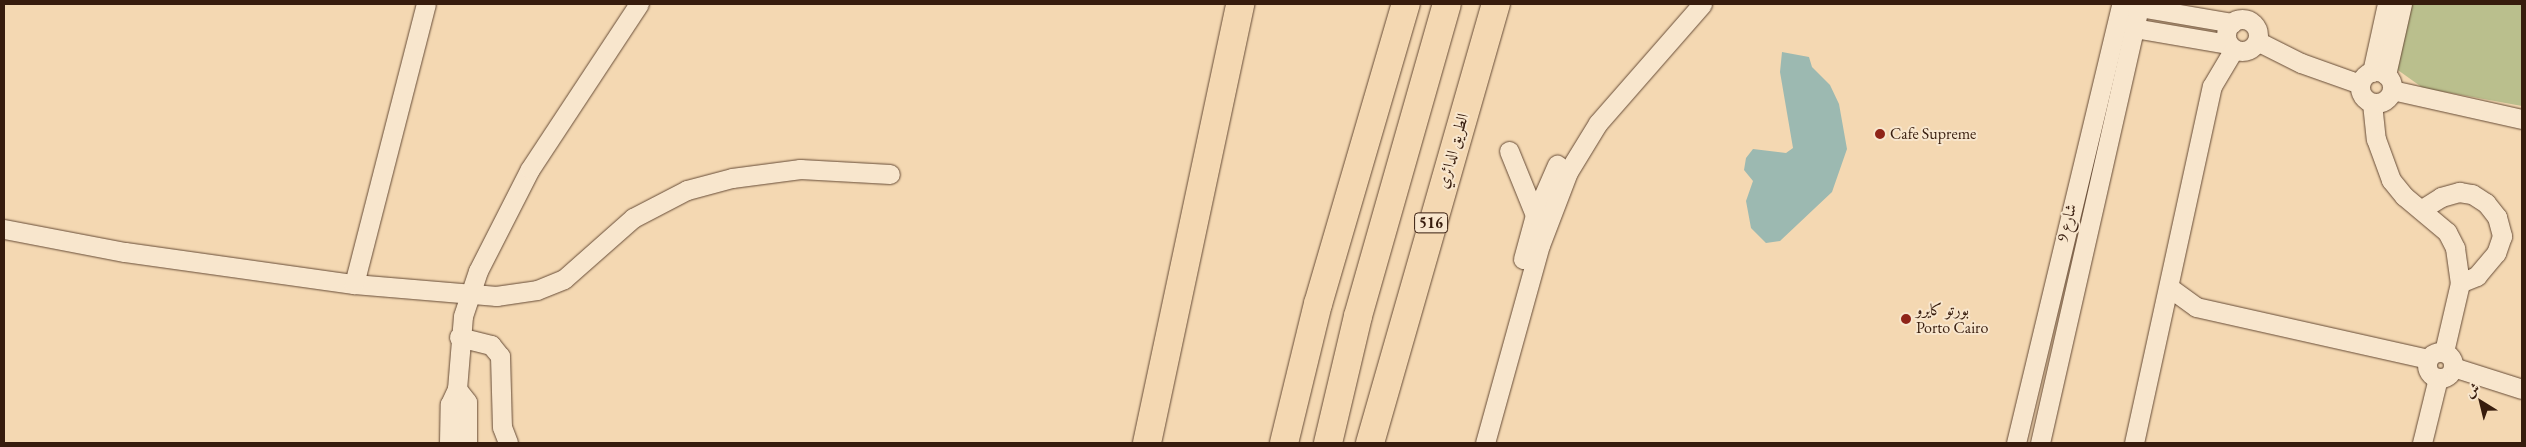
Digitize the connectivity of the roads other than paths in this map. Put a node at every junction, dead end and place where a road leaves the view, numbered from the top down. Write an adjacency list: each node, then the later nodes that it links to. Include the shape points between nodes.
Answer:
1 (426, 4): 26 (street)
2 (640, 4): 28 (street, via 530,169 502,219)
3 (1240, 4): 39 (highway)
4 (1406, 4): 40 (highway, via 1318,304)
5 (1448, 4): 41 (highway, via 1358,316)
6 (1496, 4): 42 (highway, الطريق الدائري / 516)
7 (1684, 4): 21 (street, via 1578,130 1558,163)
8 (1702, 4): 31 (street, via 1610,109 1577,155 1552,206 1522,316)
9 (2387, 4): 16 (street)
10 (2402, 4): 16 (street)
11 (2133, 5): 12 (street); 13 (street, شارع 9); 23 (street, شارع 9)
12 (2238, 15): 14 (street, via 2253,23); 15 (street, via 2228,29)
13 (2134, 28): 15 (street); 24 (street, شارع 9)
14 (2258, 40): 15 (street, via 2248,50); 16 (street, via 2301,63)
15 (2231, 47): 27 (street, via 2212,86)
16 (2377, 80): 17 (street); 20 (street, via 2362,96 2372,103 2382,160 2404,196)
17 (2522, 119)
18 (1509, 151): 21 (street)
19 (890, 174): 28 (street, via 800,169 754,174 710,184 673,196 646,210 614,232 576,270 550,286 510,295)
20 (2422, 209): 25 (street, via 2447,232 2455,248); 25 (street, via 2441,197 2459,192 2472,194 2486,203 2497,217 2502,236 2496,253 2482,272)
21 (1535, 215): 31 (street, via 1513,303)
22 (4, 229): 26 (street, via 125,252)
23 (2064, 235): 24 (street); 44 (street, شارع 9)
24 (2084, 241): 45 (street, شارع 9)
25 (2460, 283): 33 (street)
26 (354, 284): 28 (street)
27 (2170, 288): 29 (street); 30 (street)
28 (468, 296): 32 (street)
29 (2196, 307): 30 (street); 33 (street)
30 (2164, 318): 46 (street)
31 (1514, 332): 43 (street)
32 (459, 337): 35 (street); 38 (street, via 491,345 500,356 502,427)
33 (2441, 364): 34 (street); 47 (street)
34 (2522, 389)
35 (457, 390): 36 (street, via 450,400); 37 (street, via 466,402)
36 (449, 443)
37 (467, 443)
38 (508, 443)
39 (1147, 443)
40 (1284, 443)
41 (1328, 443)
42 (1370, 443)
43 (1485, 443)
44 (2016, 443)
45 (2040, 443)
46 (2134, 443)
47 (2422, 443)

